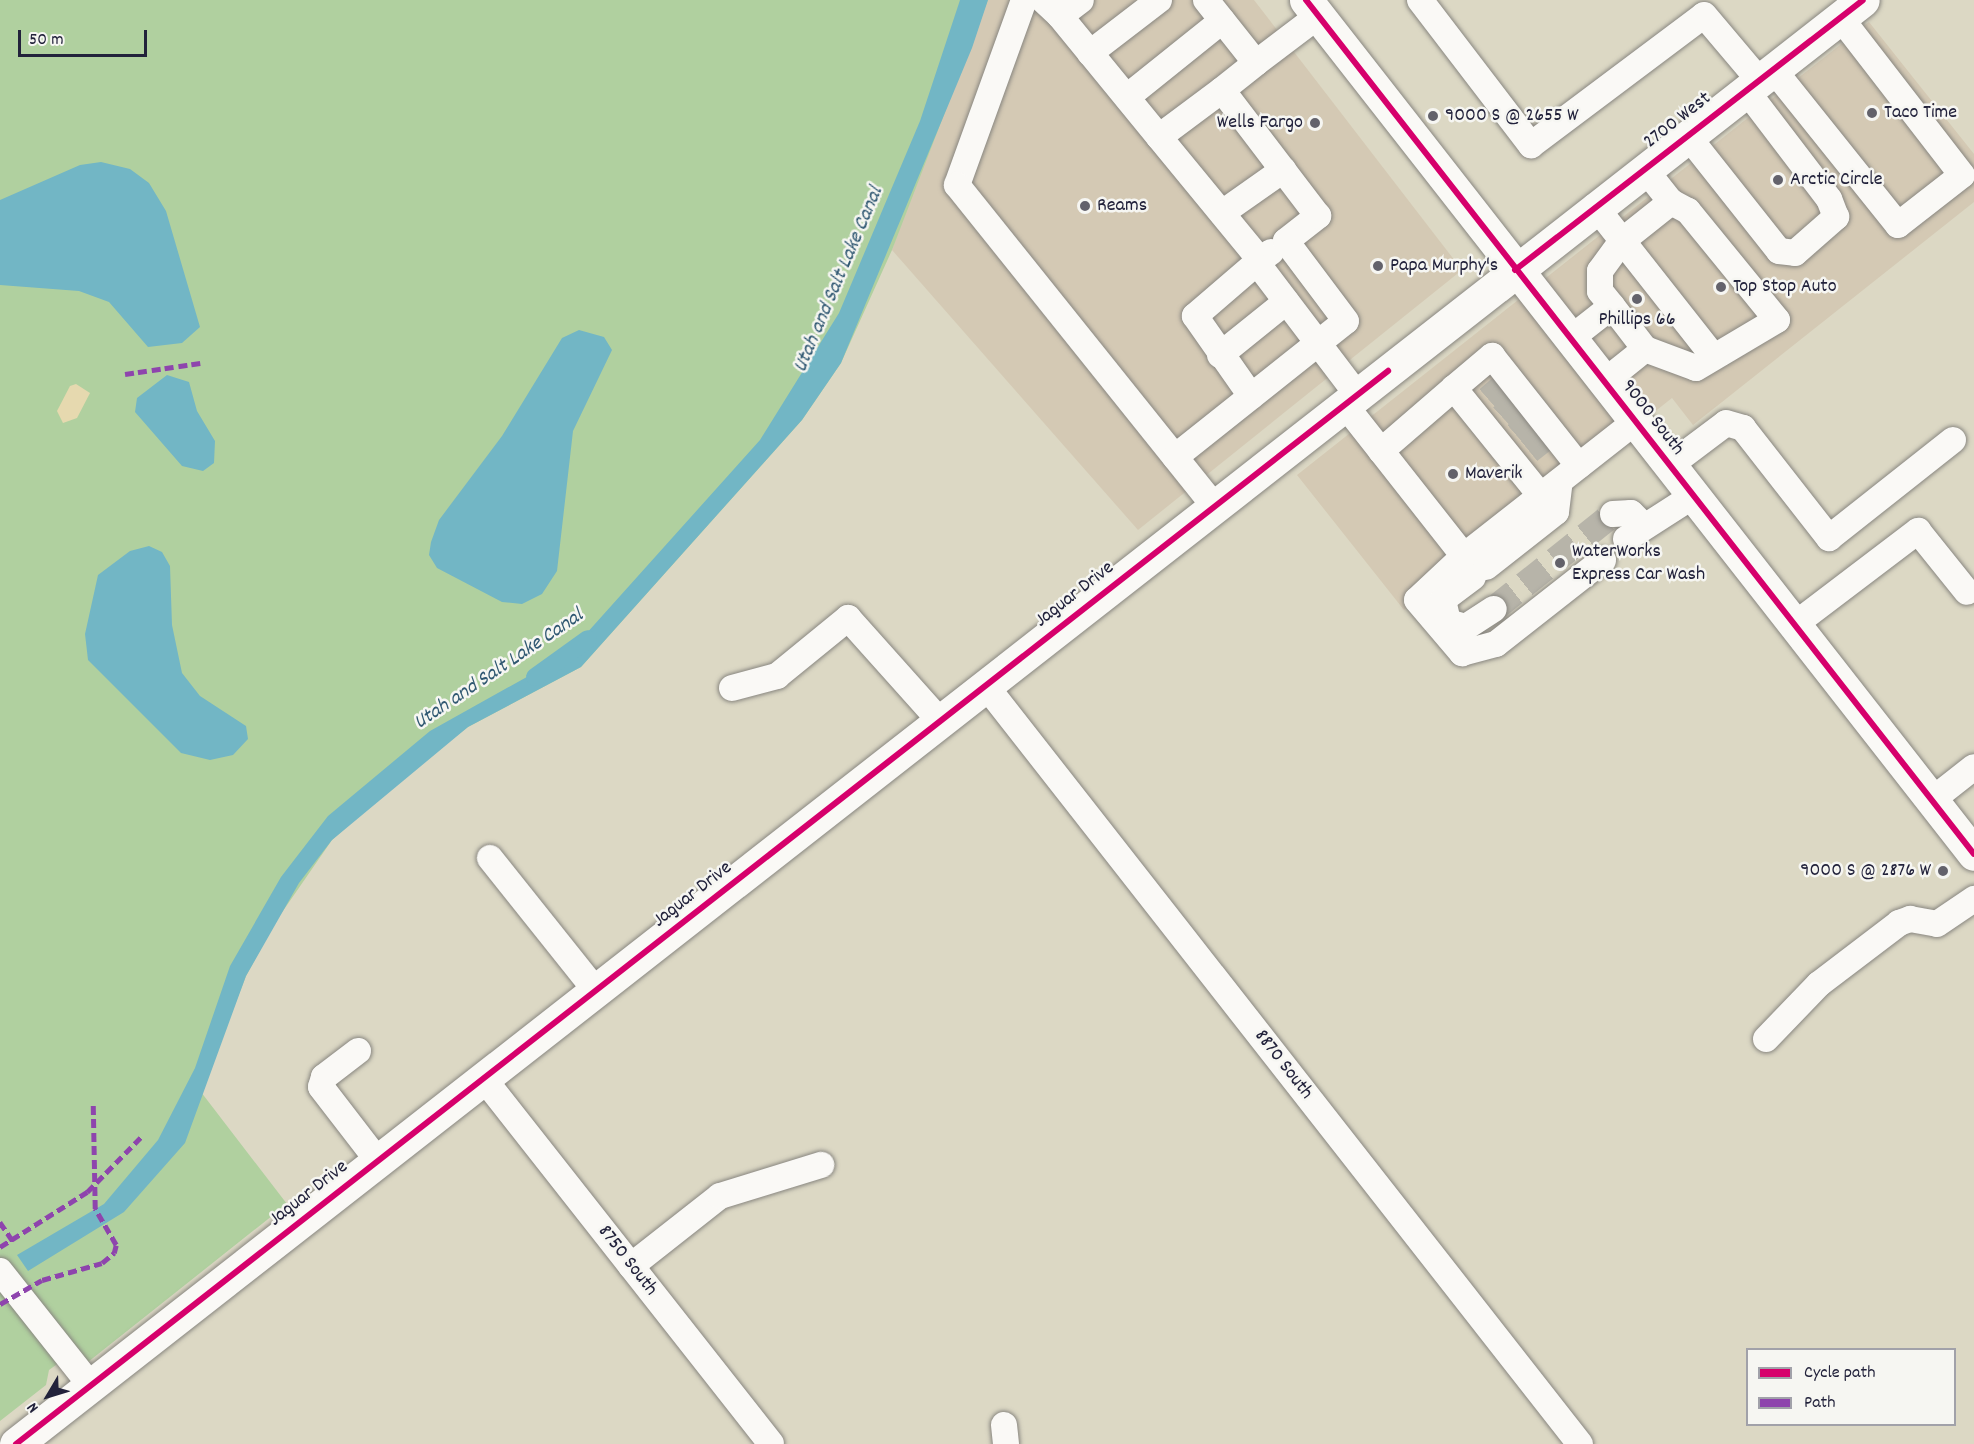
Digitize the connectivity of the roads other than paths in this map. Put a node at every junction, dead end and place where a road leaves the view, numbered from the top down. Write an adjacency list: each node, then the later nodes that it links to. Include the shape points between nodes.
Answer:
1 (1024, 0): 41 (street, via 957,185)
2 (1081, 0): 7 (street)
3 (1159, 0): 10 (street)
4 (1206, 0): 9 (street)
5 (1420, 0): 12 (street, via 1531,145 1704,15)
6 (1315, 6): 11 (street); 25 (main road, 9000 South)
7 (1051, 8): 10 (street)
8 (1851, 9): 12 (main road, 2700 West); 12 (street, via 1962,175 1898,225)
9 (1222, 21): 11 (street); 14 (street)
10 (1090, 53): 14 (street)
11 (1256, 63): 13 (street)
12 (1759, 80): 15 (main road, 2700 West); 15 (street, via 1836,217 1795,253 1779,251)
13 (1222, 90): 16 (street); 18 (street)
14 (1127, 97): 16 (street)
15 (1687, 135): 17 (main road, 2700 West)
16 (1160, 137): 21 (street)
17 (1644, 168): 19 (street); 20 (main road, 2700 West)
18 (1283, 170): 21 (street); 22 (street, via 1318,216)
19 (1671, 202): 23 (street); 32 (street, via 1689,211 1777,320)
20 (1595, 206): 23 (street); 25 (main road, 2700 West)
21 (1222, 213): 24 (street)
22 (1286, 241): 24 (street); 29 (street, via 1346,321)
23 (1622, 241): 27 (street, via 1600,271 1600,291); 32 (street)
24 (1260, 260): 26 (street); 31 (street, via 1195,316)
25 (1515, 270): 28 (main road, 9000 South); 36 (main road, Jaguar Drive)
26 (1286, 302): 29 (street); 31 (street)
27 (1612, 306): 28 (street); 30 (street)
28 (1570, 339): 33 (main road, 9000 South)
29 (1317, 344): 35 (street); 36 (street)
30 (1645, 349): 32 (street, via 1696,368); 33 (street)
31 (1220, 355): 35 (street)
32 (1714, 357)
33 (1604, 382): 38 (main road, 9000 South)
34 (1454, 388): 37 (street); 37 (street, via 1492,356); 40 (street)
35 (1251, 396): 41 (street)
36 (1351, 400): 40 (street); 46 (main road, Jaguar Drive)
37 (1515, 421): 43 (street); 44 (street)
38 (1635, 422): 42 (main road, 9000 South); 43 (street)
39 (1953, 440): 42 (street, via 1829,538 1743,428 1726,423)
40 (1381, 451): 49 (street)
41 (1175, 457): 46 (street)
42 (1670, 466): 45 (main road, 9000 South)
43 (1570, 473): 44 (street); 49 (street, via 1557,512)
44 (1540, 496): 49 (street)
45 (1694, 496): 47 (street, via 1634,532 1630,513); 52 (main road, 9000 South)
46 (1215, 507): 53 (main road, Jaguar Drive)
47 (1613, 514)
48 (1603, 560): 49 (street, via 1496,644 1462,653 1417,600)
49 (1476, 572): 51 (street, via 1443,600 1448,622 1466,627)
50 (1967, 592): 52 (street, via 1918,531)
51 (1494, 609)
52 (1794, 625): 57 (main road, 9000 South)
53 (986, 686): 55 (main road, Jaguar Drive); 72 (street, 8870 South)
54 (732, 688): 55 (street, via 777,676 848,618)
55 (941, 722): 61 (main road, Jaguar Drive)
56 (1974, 767): 57 (street)
57 (1932, 800): 58 (main road, 9000 South)
58 (1974, 854)
59 (490, 858): 61 (street)
60 (1974, 899): 62 (street, via 1937,924 1910,919 1899,923 1819,984)
61 (596, 991): 64 (main road, Jaguar Drive)
62 (1766, 1039)
63 (358, 1051): 65 (street, via 324,1077 321,1087)
64 (484, 1079): 65 (main road, Jaguar Drive); 67 (street, 8750 South)
65 (378, 1161): 69 (main road, Jaguar Drive)
66 (821, 1165): 67 (street, via 720,1196)
67 (631, 1266): 71 (street, 8750 South)
68 (0, 1271): 69 (street)
69 (91, 1386): 70 (main road, Jaguar Drive)
70 (16, 1444)
71 (771, 1444)
72 (1580, 1444)

